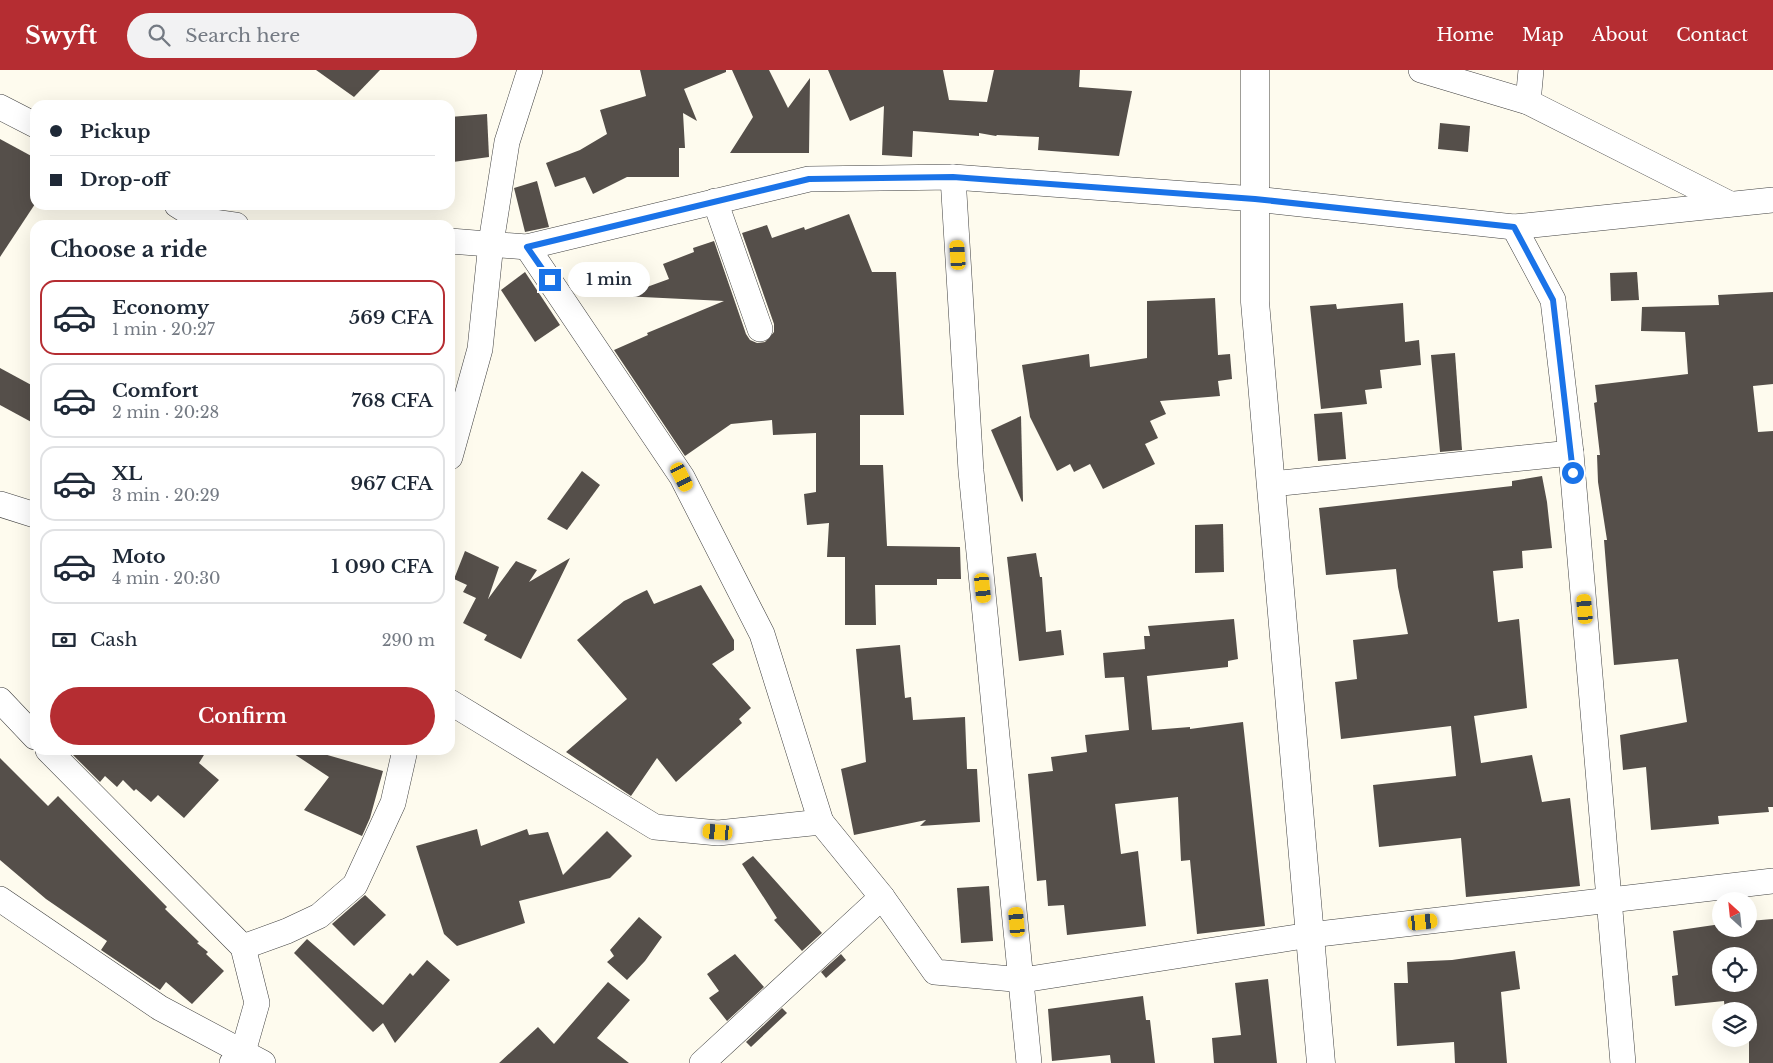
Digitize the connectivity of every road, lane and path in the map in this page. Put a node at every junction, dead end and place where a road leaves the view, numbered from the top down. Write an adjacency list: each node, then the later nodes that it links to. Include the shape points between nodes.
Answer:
1 (530, 70): 17 (street, via 507,142)
2 (1255, 70): 9 (street)
3 (1421, 70): 5 (street)
4 (1531, 70): 5 (street)
5 (1528, 102): 12 (street)
6 (0, 107): 7 (street)
7 (30, 122)
8 (953, 177): 9 (street); 11 (street, via 809,179); 37 (street, via 971,471)
9 (1255, 199): 15 (street); 22 (street, via 1254,302)
10 (1773, 200): 12 (street)
11 (715, 201): 18 (street); 19 (street)
12 (1730, 204): 15 (street)
13 (185, 210): 14 (street)
14 (201, 220)
15 (1514, 227): 21 (street, via 1553,300)
16 (455, 241): 17 (street)
17 (491, 243): 18 (street); 20 (street, via 480,349)
18 (527, 247): 30 (street, via 687,486 762,634)
19 (760, 329)
20 (455, 439)
21 (1571, 453): 22 (street); 34 (street)
22 (1272, 484): 35 (street)
23 (0, 504): 24 (street)
24 (30, 513)
25 (0, 700): 27 (street)
26 (455, 705): 30 (street, via 655,827 718,832)
27 (30, 732)
28 (53, 755): 36 (street)
29 (404, 755): 36 (street, via 393,803 354,884 319,916)
30 (821, 822): 32 (street)
31 (1773, 882): 34 (street)
32 (882, 897): 37 (street, via 935,972); 39 (street)
33 (0, 898): 38 (street, via 160,1008)
34 (1611, 902): 35 (street); 42 (street)
35 (1310, 935): 37 (street); 41 (street)
36 (243, 946): 38 (street, via 257,1002)
37 (1023, 980): 40 (street)
38 (246, 1059)
39 (702, 1063)
40 (1029, 1063)
41 (1321, 1063)
42 (1623, 1063)

